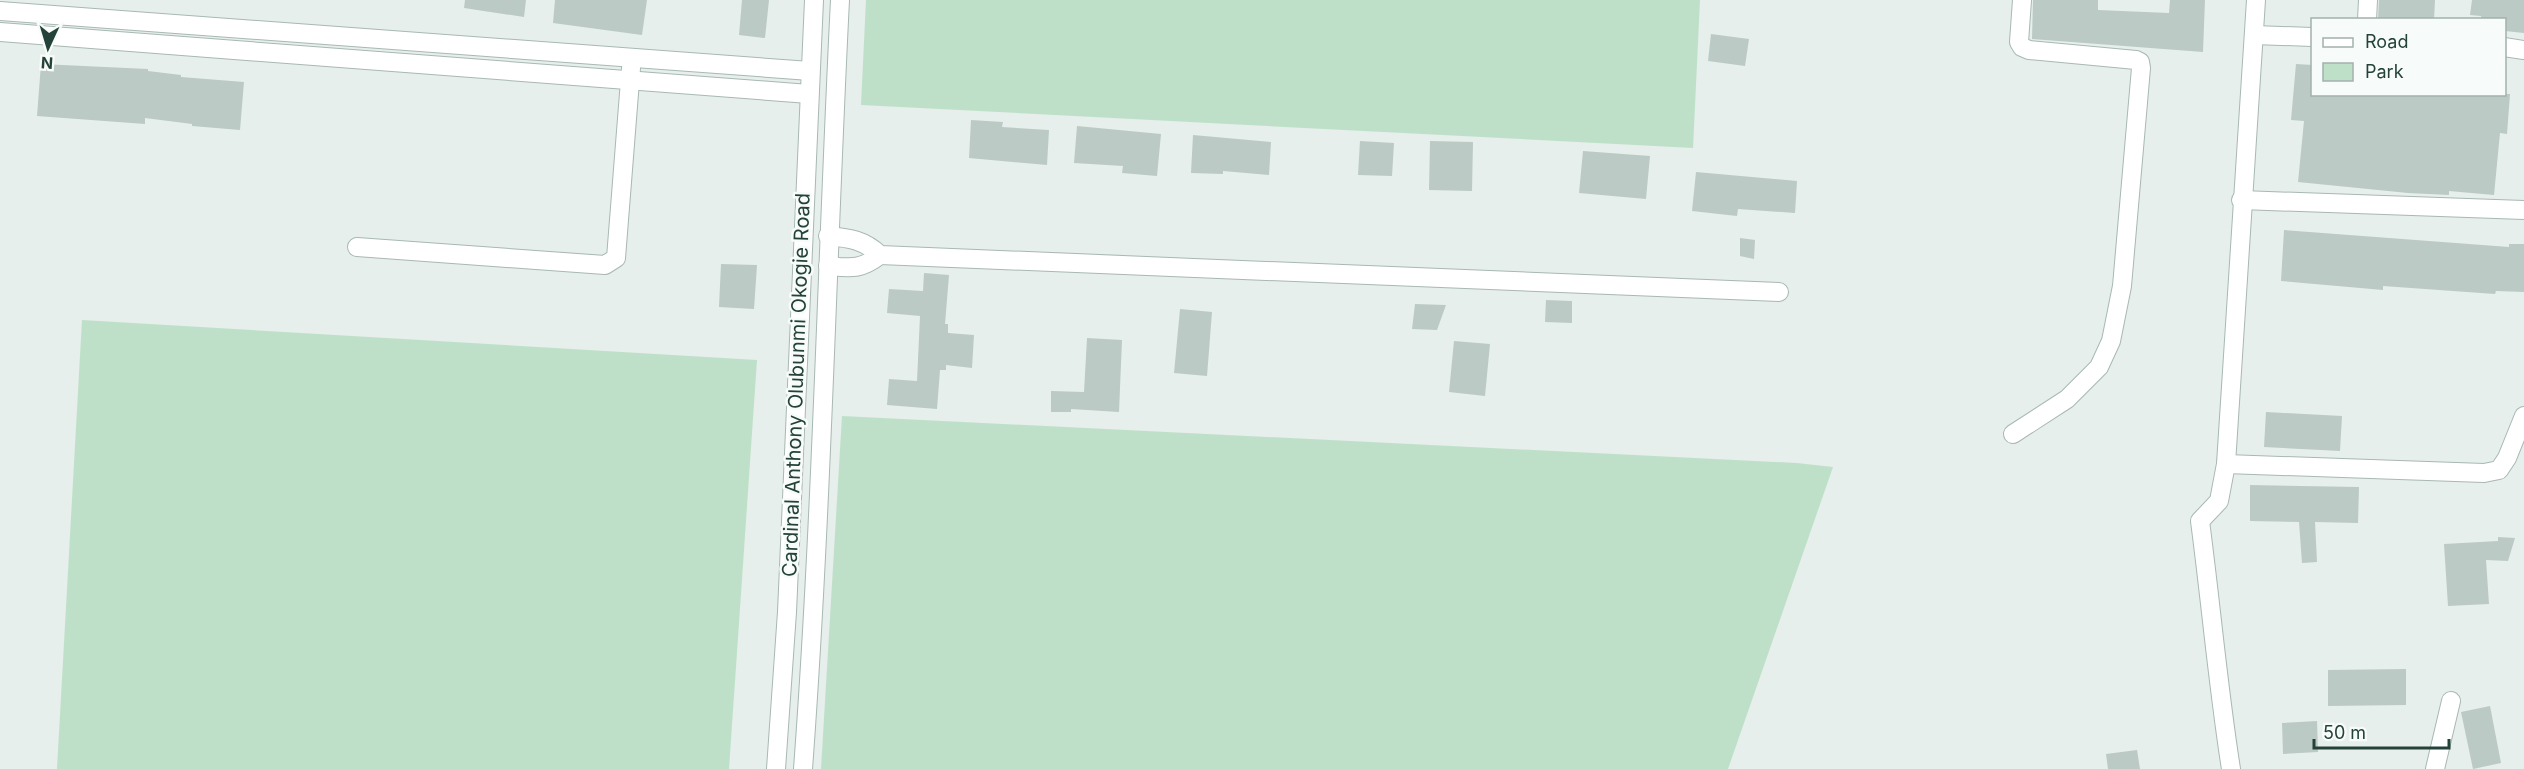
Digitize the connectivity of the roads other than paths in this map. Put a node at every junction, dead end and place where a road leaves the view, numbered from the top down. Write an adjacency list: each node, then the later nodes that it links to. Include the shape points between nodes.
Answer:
1 (814, 0): 14 (street, Cardinal Anthony Olubunmi Okogie Road)
2 (840, 0): 19 (street, Cardinal Anthony Olubunmi Okogie Road)
3 (2022, 0): 25 (street, via 2022,47 2136,60 2141,68 2122,286 2111,341 2099,367 2067,399)
4 (2256, 0): 9 (street)
5 (2368, 0): 7 (street)
6 (0, 11): 13 (street)
7 (2367, 18)
8 (0, 32): 15 (street)
9 (2254, 35): 10 (street); 17 (street)
10 (2311, 37)
11 (2506, 47): 12 (street)
12 (2524, 50)
13 (632, 57): 14 (street); 15 (street)
14 (810, 71): 16 (street, Cardinal Anthony Olubunmi Okogie Road)
15 (631, 79): 16 (street); 20 (street, via 616,258 605,266)
16 (809, 94): 28 (street, Cardinal Anthony Olubunmi Okogie Road)
17 (2241, 200): 18 (street); 26 (street)
18 (2524, 210)
19 (828, 236): 21 (street, via 868,244); 22 (street, Cardinal Anthony Olubunmi Okogie Road)
20 (357, 247)
21 (880, 255): 22 (street, via 867,265); 23 (street)
22 (828, 266): 29 (street, Cardinal Anthony Olubunmi Okogie Road, via 815,603)
23 (1779, 292)
24 (2524, 416): 26 (street, via 2499,470 2484,473)
25 (2013, 434)
26 (2226, 464): 30 (street, via 2219,501 2200,521)
27 (2451, 701): 31 (street)
28 (776, 769)
29 (803, 769)
30 (2231, 769)
31 (2435, 769)

